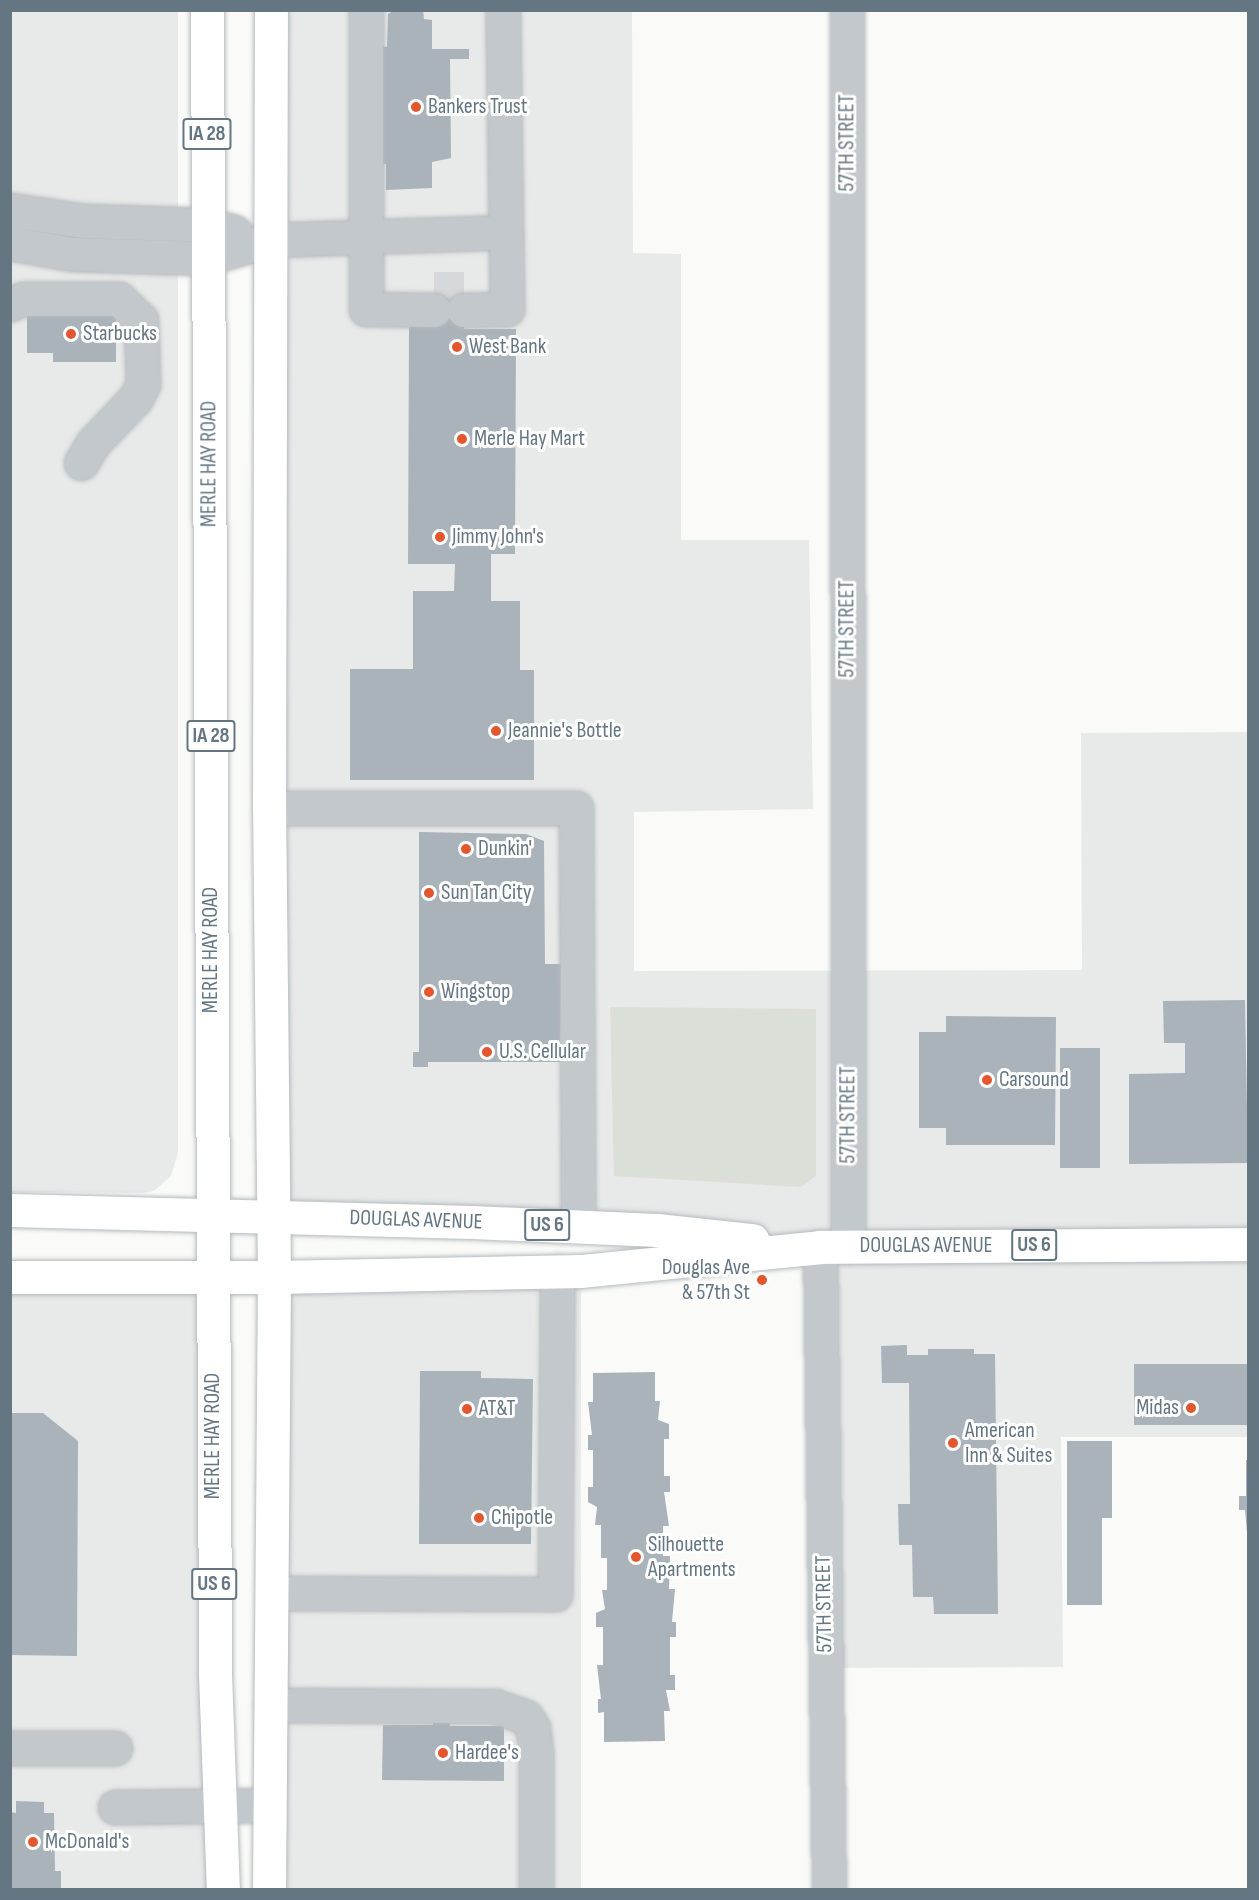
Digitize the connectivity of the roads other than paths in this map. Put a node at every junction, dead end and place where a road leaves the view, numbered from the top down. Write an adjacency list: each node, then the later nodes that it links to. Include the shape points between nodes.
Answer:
1 (207, 10): 7 (main road, MERLE HAY ROAD / IA 28)
2 (271, 10): 10 (main road, IA 28)
3 (366, 10): 9 (street)
4 (503, 10): 8 (street)
5 (847, 10): 21 (street, 57TH STREET)
6 (10, 210): 7 (street, via 83,221)
7 (208, 225): 10 (street); 12 (main road, MERLE HAY ROAD / IA 28)
8 (506, 232): 9 (street); 9 (street, via 506,299 366,299)
9 (365, 236): 10 (street)
10 (269, 240): 12 (street); 15 (main road, IA 28)
11 (10, 243): 12 (street, via 73,254)
12 (207, 258): 17 (main road, MERLE HAY ROAD / IA 28)
13 (10, 304): 14 (street, via 24,299 118,299 141,320 142,384 136,398 93,443)
14 (81, 463)
15 (269, 808): 18 (main road, IA 28); 19 (street, via 576,808)
16 (10, 1210): 17 (main road, DOUGLAS AVENUE)
17 (212, 1215): 18 (main road, DOUGLAS AVENUE / US 6); 24 (main road, MERLE HAY ROAD / US 6)
18 (273, 1215): 19 (main road, DOUGLAS AVENUE / US 6); 25 (main road, IA 28)
19 (578, 1226): 21 (main road, DOUGLAS AVENUE / US 6)
20 (1248, 1244): 21 (main road, DOUGLAS AVENUE / US 6)
21 (834, 1247): 22 (main road, DOUGLAS AVENUE / US 6); 36 (street, 57TH STREET)
22 (557, 1271): 25 (main road, DOUGLAS AVENUE / US 6); 26 (street, via 555,1594)
23 (10, 1277): 24 (main road, DOUGLAS AVENUE)
24 (213, 1277): 25 (main road, DOUGLAS AVENUE); 31 (main road, MERLE HAY ROAD / US 6, via 215,1674)
25 (274, 1277): 26 (main road)
26 (272, 1593): 27 (main road)
27 (270, 1705): 30 (main road); 35 (street, via 495,1706 525,1717 533,1728 536,1754)
28 (10, 1748): 29 (street)
29 (116, 1748)
30 (268, 1805): 31 (street); 34 (main road)
31 (220, 1806): 32 (street); 33 (main road, MERLE HAY ROAD / US 6)
32 (115, 1807)
33 (223, 1890)
34 (269, 1890)
35 (536, 1890)
36 (829, 1890)

